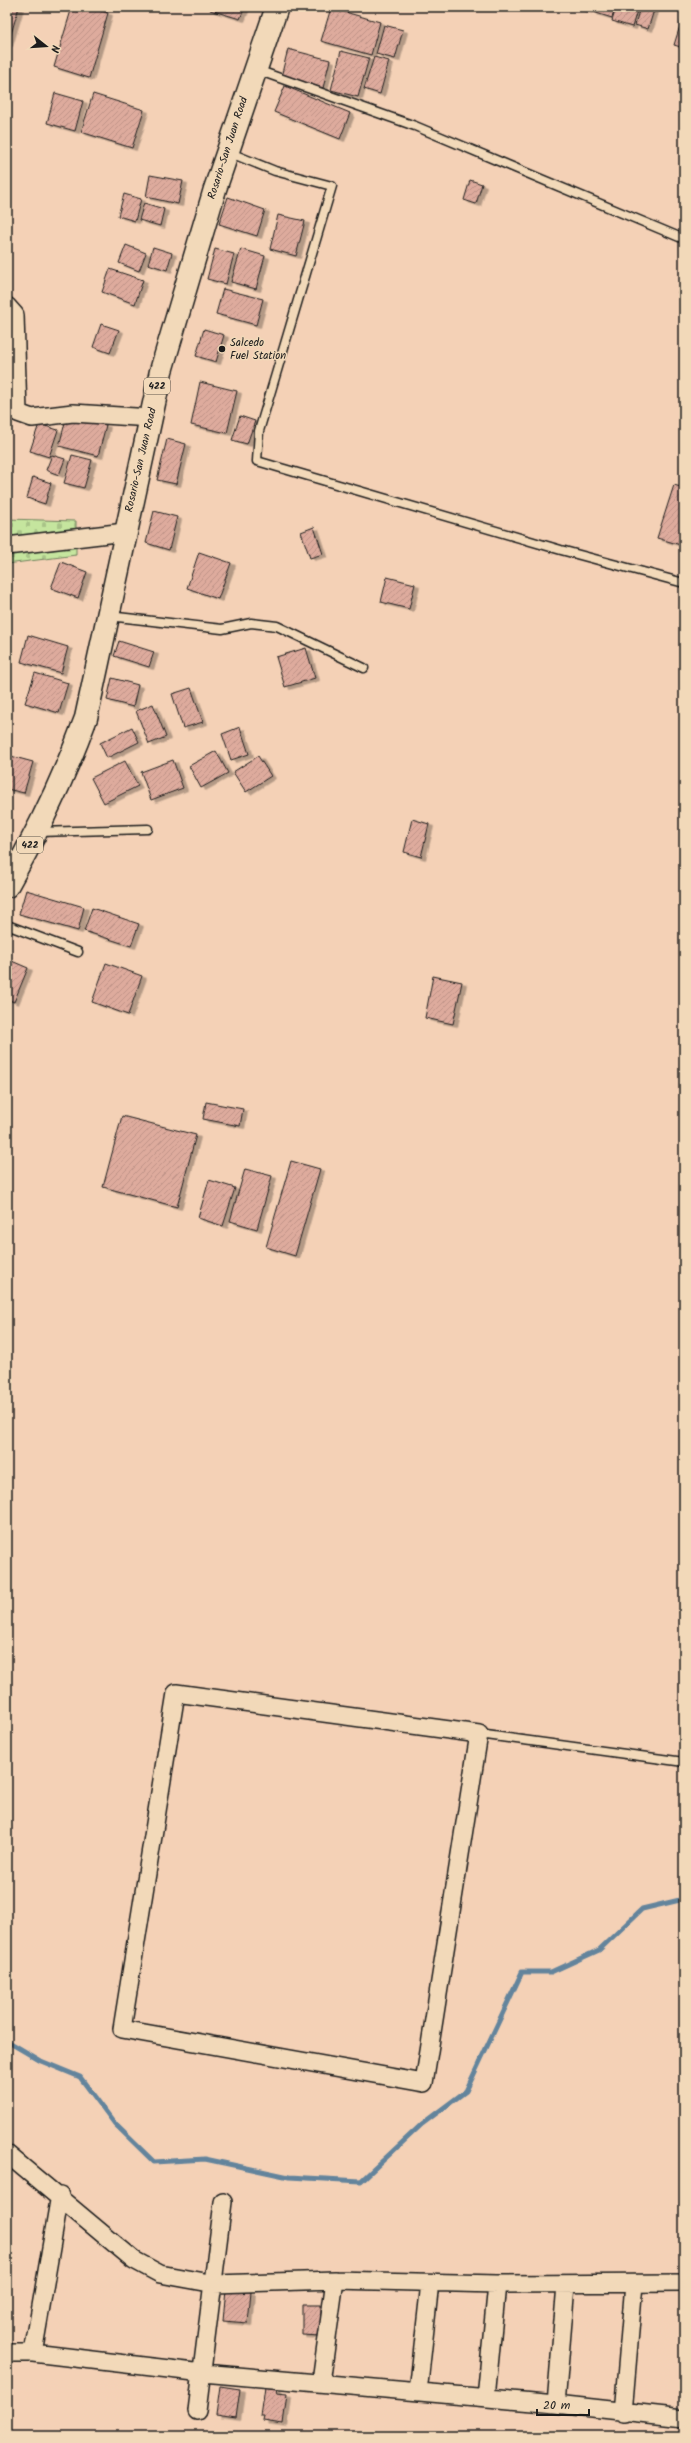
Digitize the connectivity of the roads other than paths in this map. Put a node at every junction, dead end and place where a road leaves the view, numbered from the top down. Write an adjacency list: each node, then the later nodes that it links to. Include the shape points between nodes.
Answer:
1 (277, 7): 2 (main road, Rosario-San Juan Road / 422)
2 (255, 69): 3 (main road, Rosario-San Juan Road / 422); 4 (lane, via 415,126)
3 (227, 152): 6 (main road, Rosario-San Juan Road / 422, via 163,364); 9 (lane, via 275,171 332,186 259,431 257,461 561,550)
4 (684, 239)
5 (7, 306): 6 (street, via 15,315 18,413 32,418 72,413)
6 (151, 418): 7 (main road, Rosario-San Juan Road / 422)
7 (125, 532): 8 (street); 10 (main road, Rosario-San Juan Road / 422)
8 (7, 546)
9 (684, 583)
10 (108, 616): 11 (lane, via 222,629 251,623 277,626); 13 (main road, Rosario-San Juan Road / 422, via 86,718 67,772)
11 (364, 668)
12 (148, 829): 13 (lane)
13 (38, 832): 14 (main road, Rosario-San Juan Road / 422)
14 (7, 886)
15 (7, 925): 16 (lane)
16 (78, 952)
17 (479, 1734): 17 (street, via 176,1693 122,2028 424,2083); 18 (lane)
18 (684, 1762)
19 (7, 2154): 20 (street)
20 (60, 2195): 25 (street, via 134,2260 160,2274); 30 (street)
21 (223, 2202): 25 (street)
22 (335, 2280): 23 (street); 25 (street); 32 (street)
23 (430, 2283): 26 (street); 33 (street)
24 (684, 2283): 28 (street)
25 (214, 2284): 31 (street)
26 (497, 2284): 27 (street); 34 (street)
27 (566, 2284): 28 (street); 35 (street)
28 (634, 2284): 37 (street)
29 (7, 2353): 30 (street)
30 (33, 2353): 31 (street)
31 (202, 2373): 32 (street); 36 (street)
32 (321, 2382): 33 (street)
33 (418, 2392): 34 (street)
34 (486, 2398): 35 (street)
35 (556, 2404): 37 (street)
36 (197, 2411)
37 (623, 2413): 38 (street)
38 (684, 2418)

